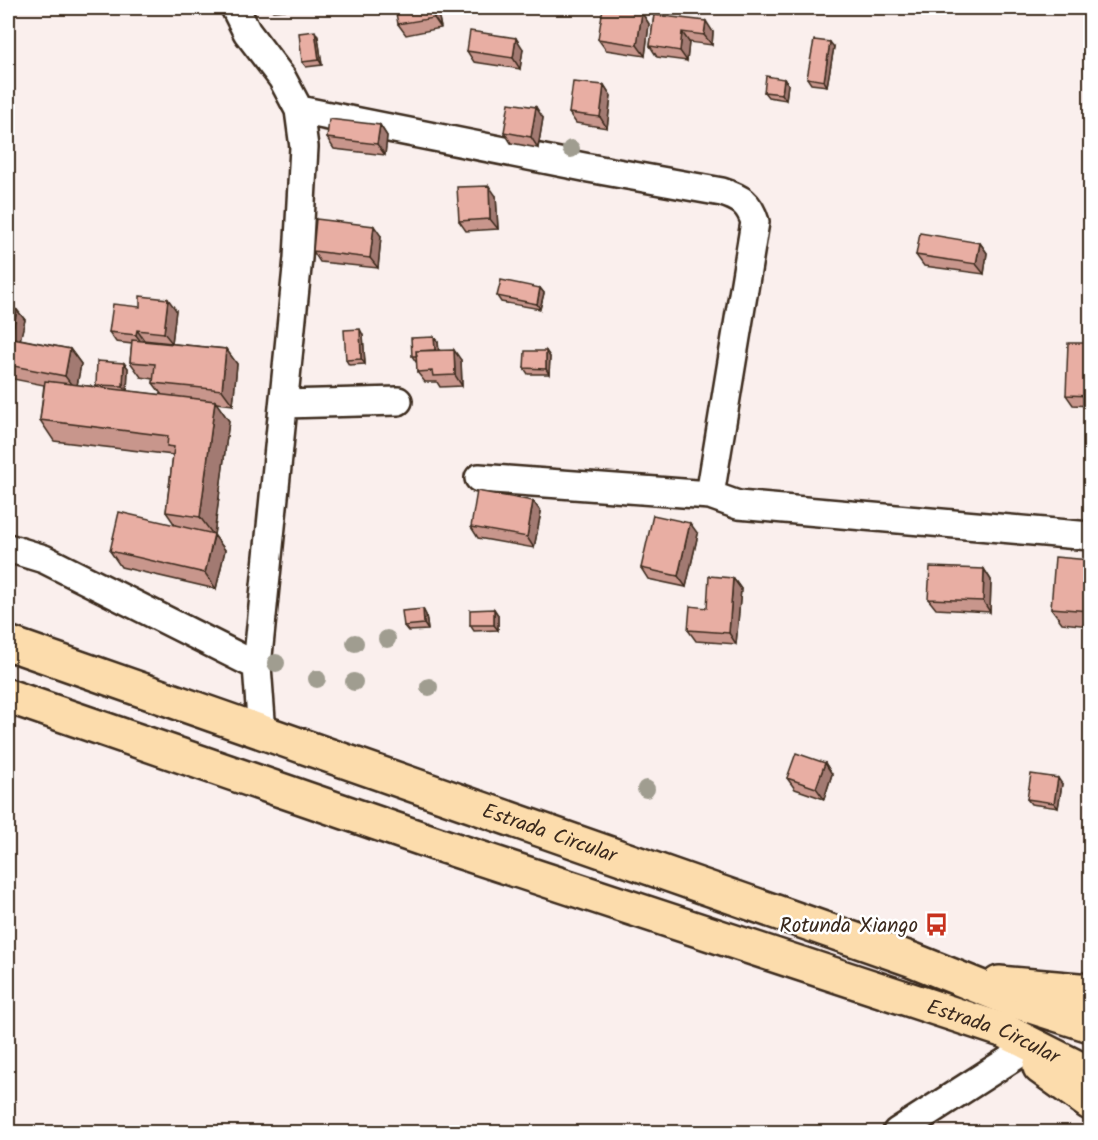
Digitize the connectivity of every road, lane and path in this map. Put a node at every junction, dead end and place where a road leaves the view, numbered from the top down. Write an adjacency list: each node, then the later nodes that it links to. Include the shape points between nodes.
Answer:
1 (235, 8): 2 (street)
2 (299, 110): 4 (street, via 304,147); 6 (street, via 741,198 750,207 755,222)
3 (398, 402): 4 (street)
4 (284, 404): 10 (street)
5 (479, 478): 6 (street)
6 (710, 495): 7 (street, via 738,505)
7 (1090, 536)
8 (8, 548): 10 (street, via 44,559)
9 (8, 643): 12 (main road, Estrada Circular)
10 (257, 666): 12 (street)
11 (8, 696): 15 (main road, Estrada Circular, via 443,846)
12 (262, 733): 13 (main road, Estrada Circular)
13 (967, 980): 14 (main road); 16 (main road, Estrada Circular, via 1015,1001)
14 (1090, 991)
15 (904, 996): 17 (main road); 18 (main road, Estrada Circular, via 1005,1031)
16 (1090, 1024)
17 (1020, 1053): 19 (main road); 20 (street)
18 (1090, 1074)
19 (1090, 1102)
20 (897, 1132)

